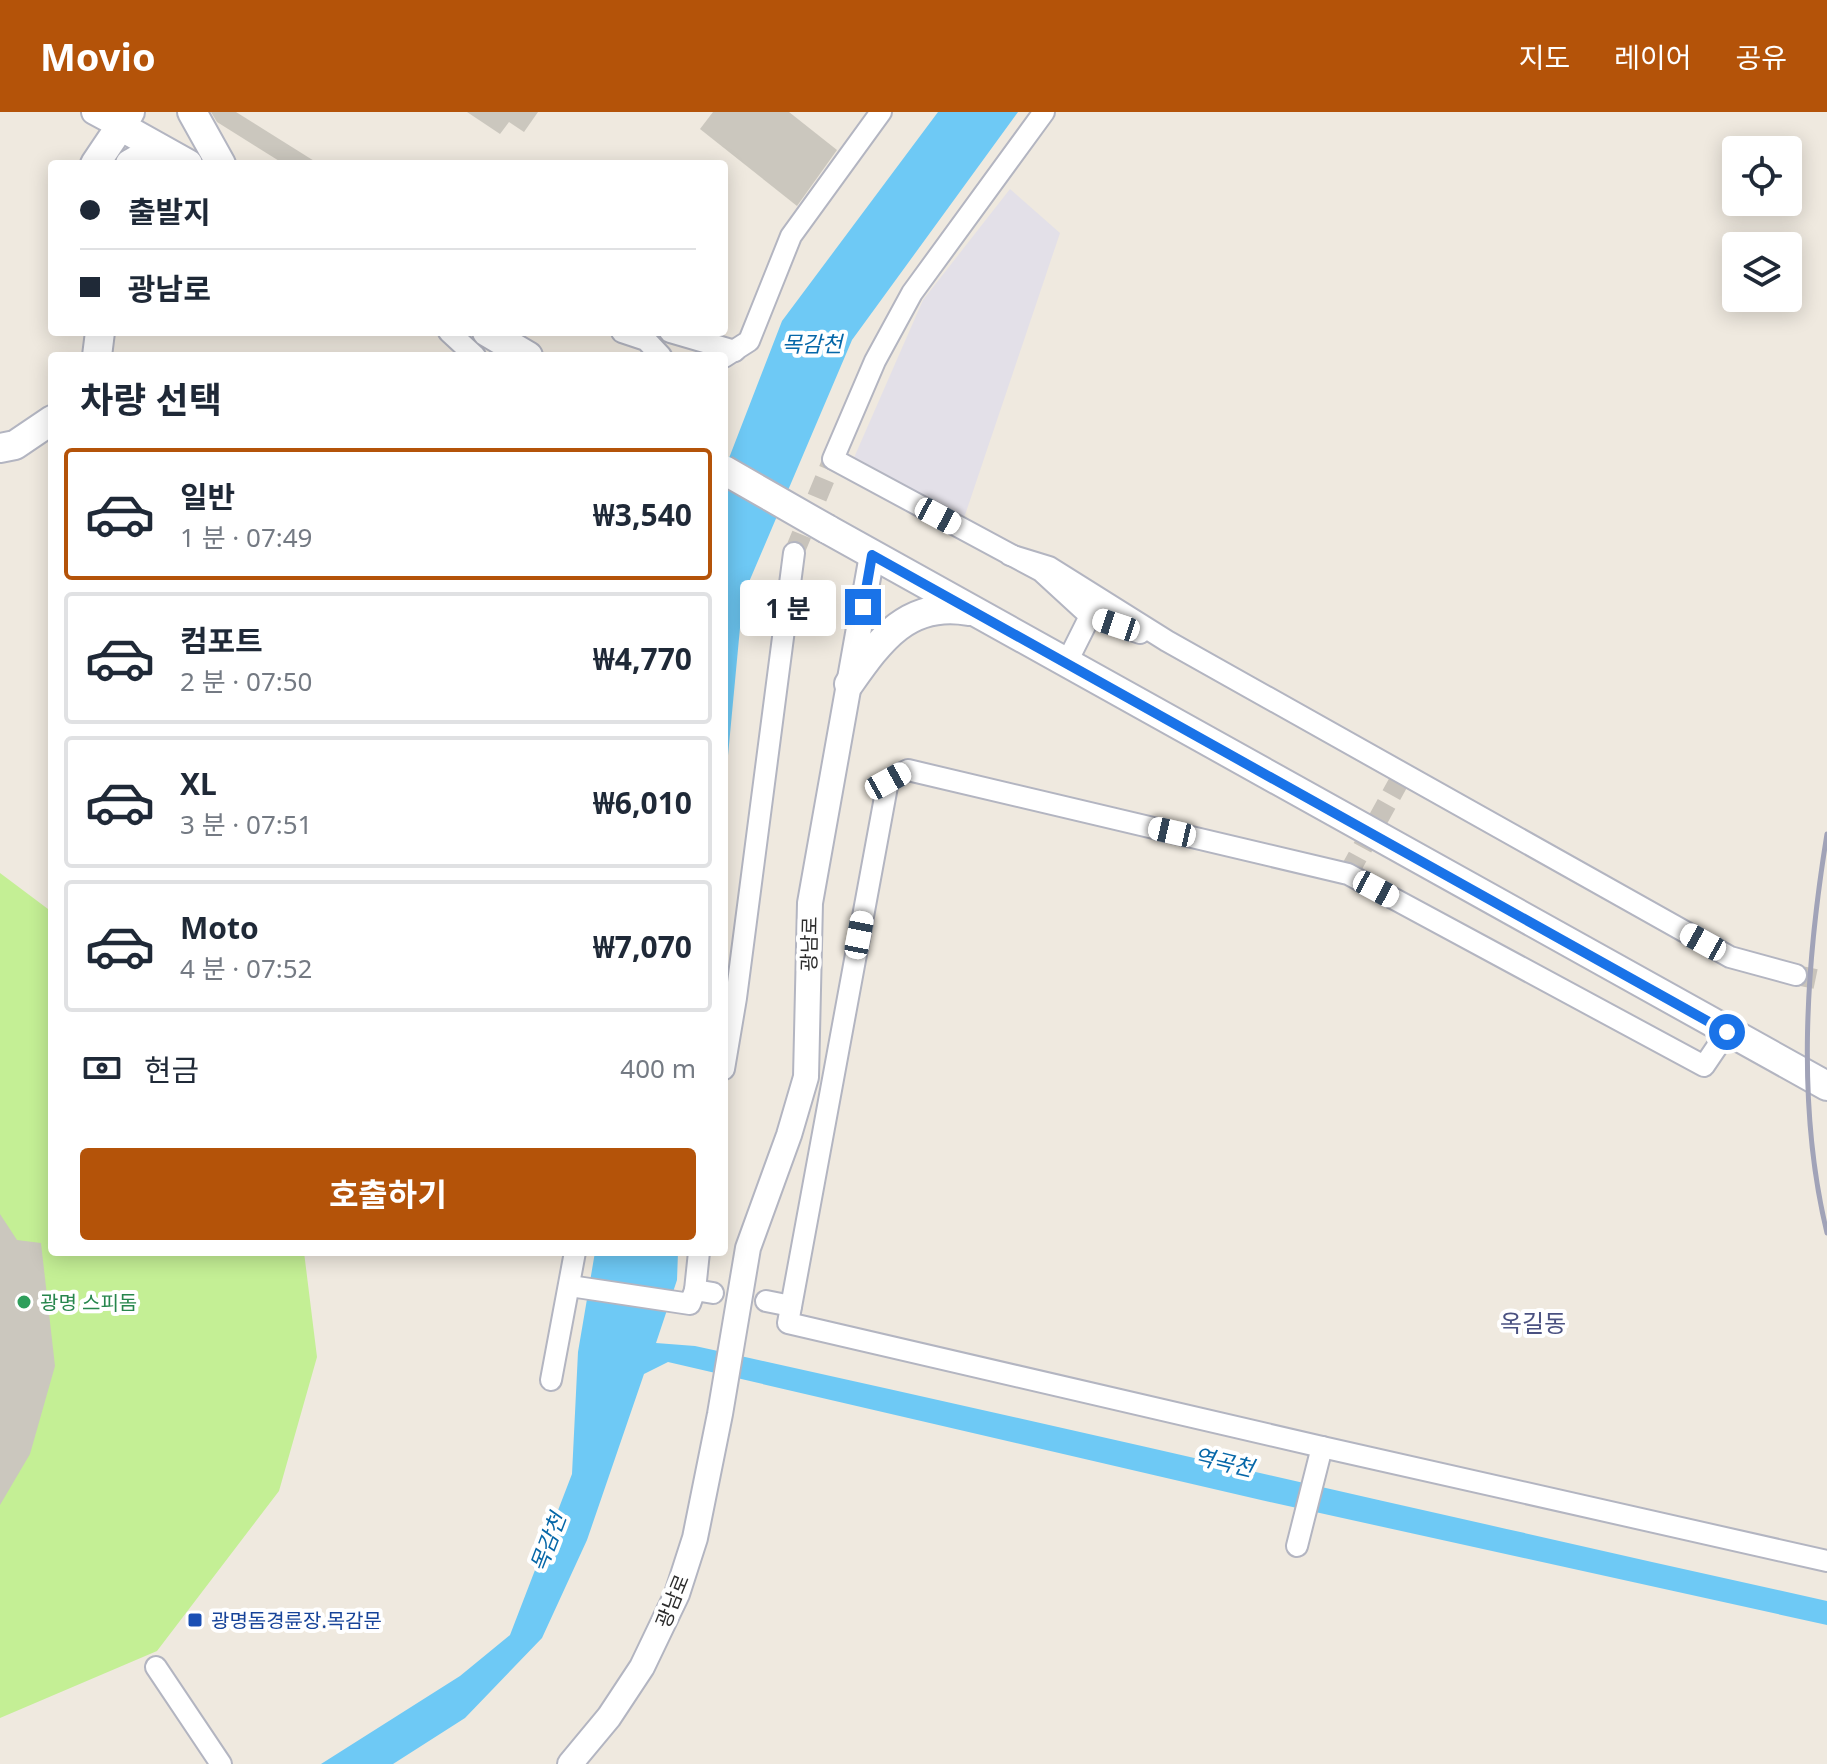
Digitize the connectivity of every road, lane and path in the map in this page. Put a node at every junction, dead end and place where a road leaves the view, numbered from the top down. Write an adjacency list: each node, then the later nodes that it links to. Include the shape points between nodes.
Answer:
1 (94, 112): 5 (street)
2 (192, 112): 8 (main road)
3 (881, 112): 17 (street, via 791,236 749,341)
4 (1044, 112): 23 (street, via 912,293 875,361 833,459)
5 (125, 119): 6 (main road); 7 (main road)
6 (98, 160)
7 (182, 160)
8 (219, 160)
9 (453, 336): 13 (street)
10 (494, 336): 14 (main road)
11 (634, 336): 15 (street)
12 (681, 336): 16 (street)
13 (471, 352)
14 (521, 352)
15 (657, 352)
16 (724, 352)
17 (729, 354)
18 (48, 423): 19 (main road, via 15,445)
19 (0, 448)
20 (728, 472): 22 (main road, bridge)
21 (794, 553): 31 (street)
22 (872, 555): 24 (main road); 28 (street, 광남로)
23 (1010, 555): 25 (street, via 1041,571); 26 (street, via 1049,567)
24 (979, 613): 27 (main road); 28 (main road, via 940,609 907,621 878,643)
25 (1090, 616): 26 (street); 27 (street)
26 (1167, 641): 29 (street, via 1730,957)
27 (1067, 662): 30 (main road)
28 (849, 684): 44 (street, 광남로, via 810,903 806,1077 748,1248 695,1538 655,1642 609,1717)
29 (1796, 975)
30 (1727, 1032): 32 (main road); 37 (street, via 1704,1066 1348,874 908,770 888,781)
31 (728, 1044)
32 (1827, 1086)
33 (574, 1256): 35 (street)
34 (699, 1256): 35 (street, via 699,1296)
35 (570, 1286): 38 (street)
36 (766, 1301): 37 (street)
37 (791, 1306): 39 (street, via 788,1323)
38 (551, 1380)
39 (1322, 1447): 40 (street); 41 (street)
40 (1297, 1546)
41 (1827, 1561)
42 (156, 1667): 43 (street)
43 (221, 1764)
44 (570, 1764)

